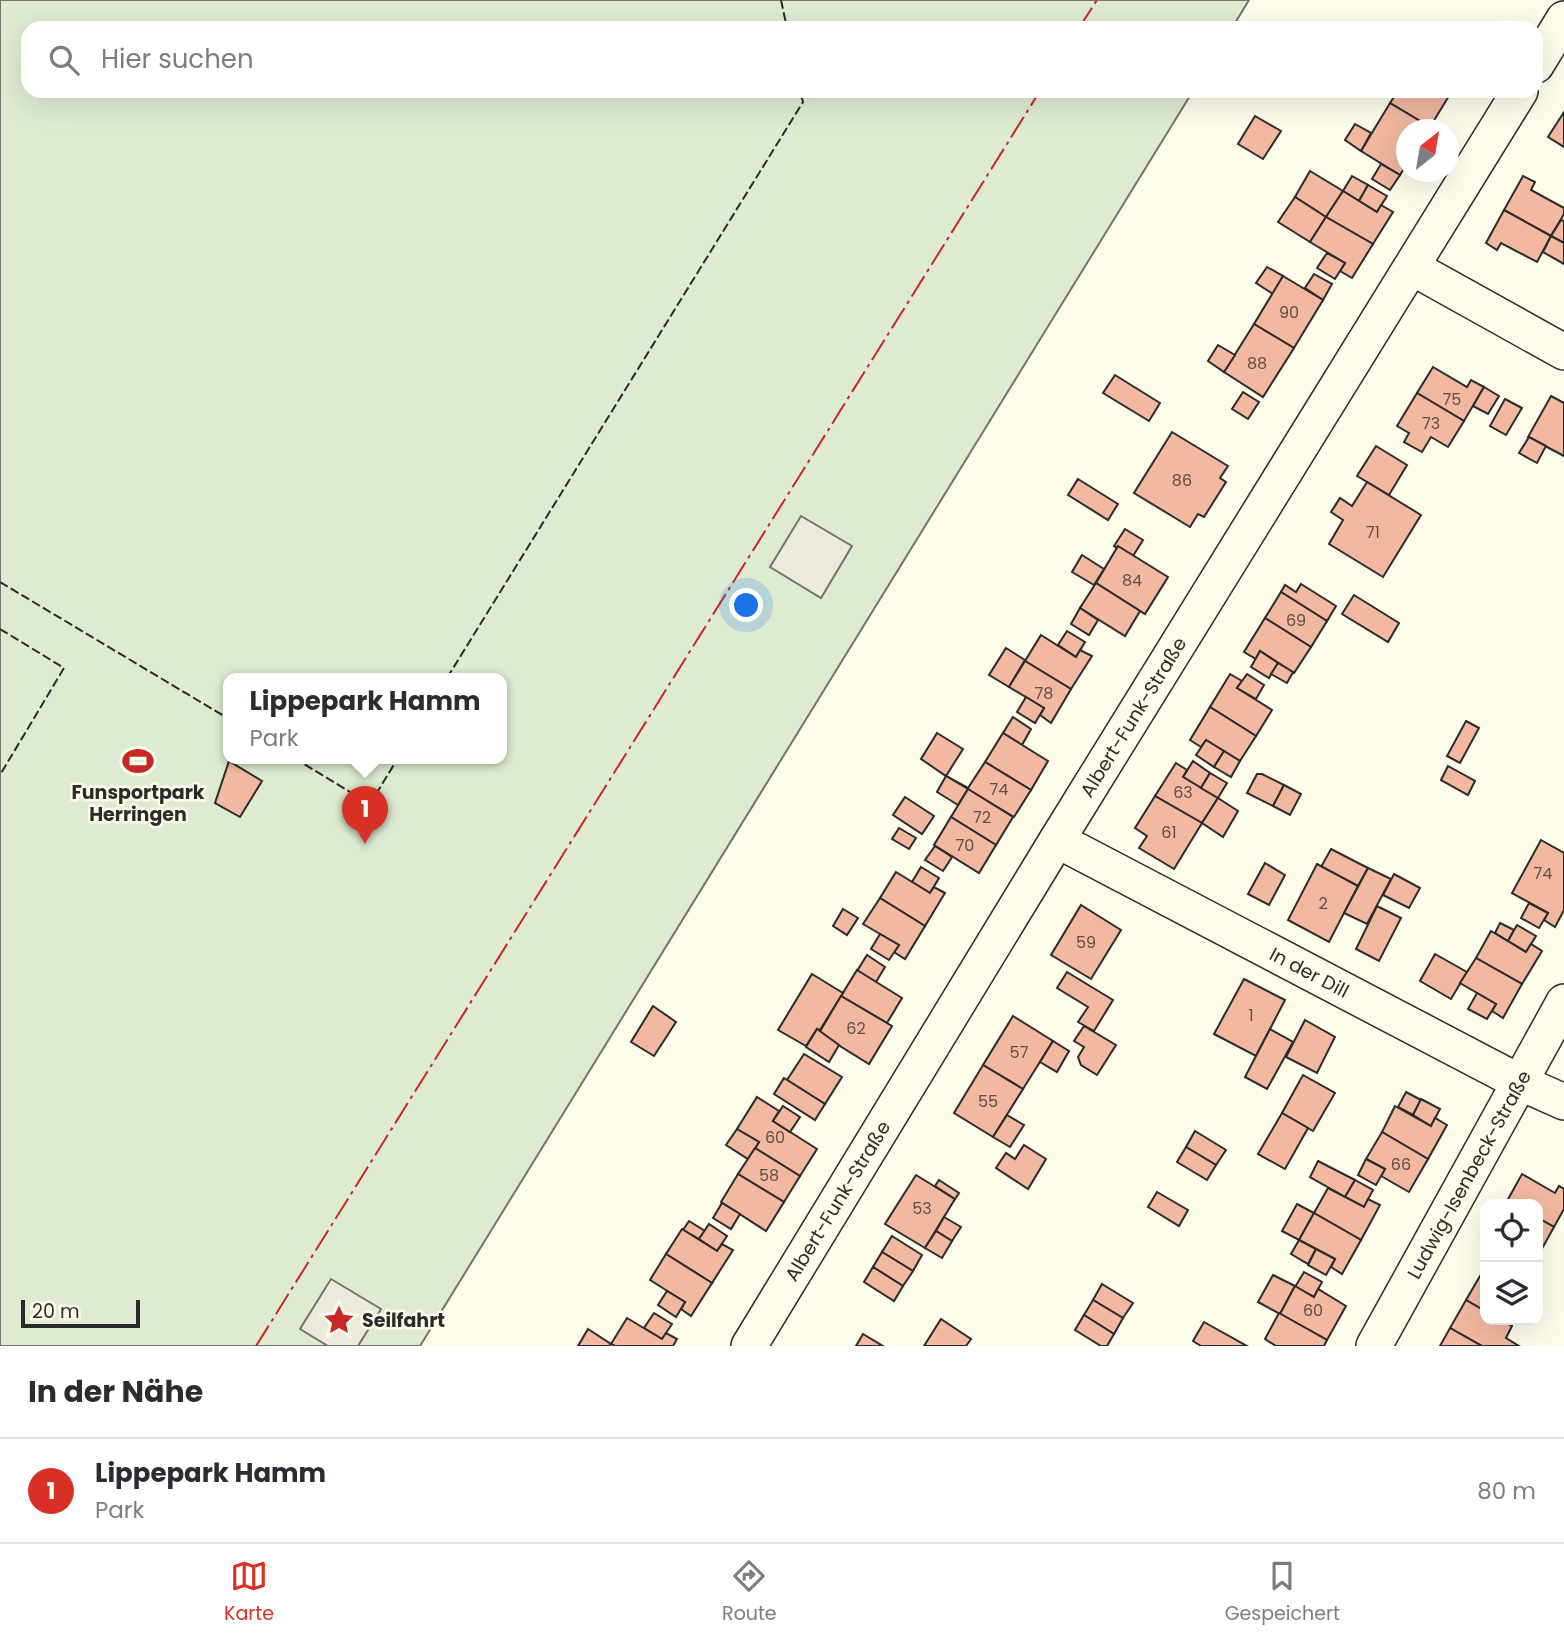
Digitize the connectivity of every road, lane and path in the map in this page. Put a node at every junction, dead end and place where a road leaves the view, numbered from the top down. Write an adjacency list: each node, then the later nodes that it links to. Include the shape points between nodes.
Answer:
1 (1564, 19): 2 (street)
2 (1543, 54)
3 (1516, 98): 4 (street, Albert-Funk-Straße)
4 (1413, 268): 5 (street); 6 (street, Albert-Funk-Straße)
5 (1564, 352)
6 (1057, 840): 8 (street, In der Dill); 10 (street, Albert-Funk-Straße)
7 (1564, 1002): 8 (street, Ludwig-Isenbeck-Straße)
8 (1519, 1082): 9 (street, In der Dill); 11 (street, Ludwig-Isenbeck-Straße)
9 (1564, 1102)
10 (749, 1346)
11 (1374, 1346)

